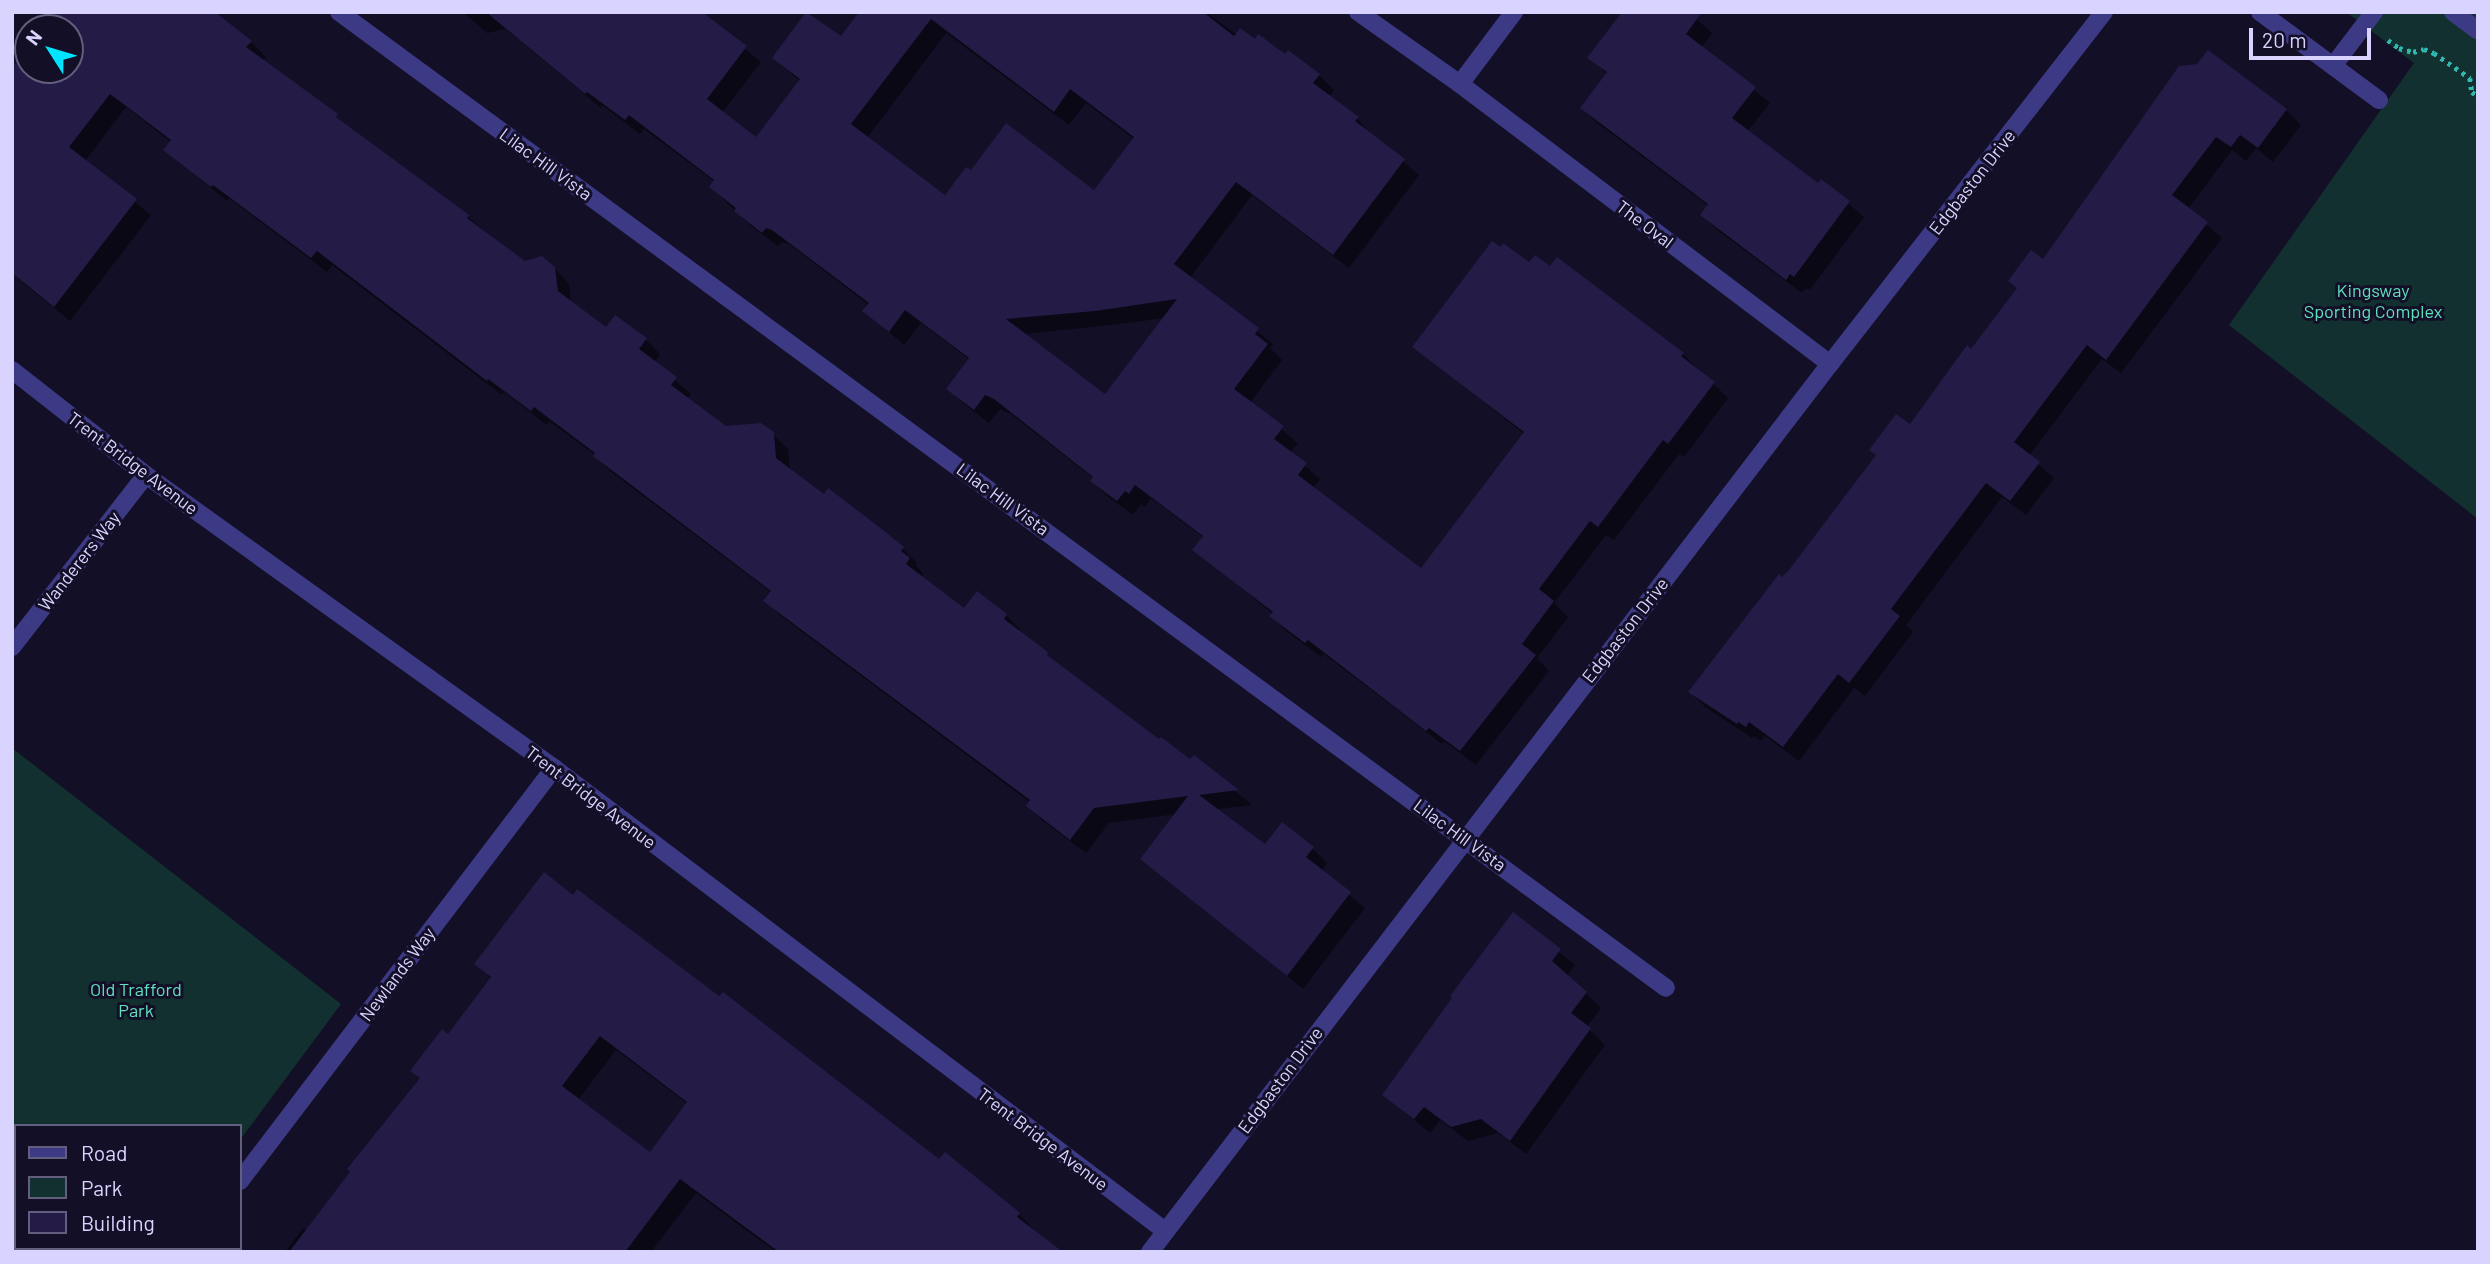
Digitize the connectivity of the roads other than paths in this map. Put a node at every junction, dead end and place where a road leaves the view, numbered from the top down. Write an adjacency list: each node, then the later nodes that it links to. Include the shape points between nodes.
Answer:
1 (339, 12): 17 (street, Lilac Hill Vista)
2 (1358, 12): 10 (street, The Oval)
3 (1514, 12): 10 (street)
4 (2104, 12): 12 (street, Edgbaston Drive)
5 (2260, 12): 9 (street)
6 (2453, 12): 8 (street)
7 (2370, 17): 9 (street)
8 (2478, 31)
9 (2333, 66): 11 (street)
10 (1460, 84): 12 (street, The Oval)
11 (2379, 100)
12 (1830, 364): 17 (street, Edgbaston Drive)
13 (12, 370): 14 (street, Trent Bridge Avenue)
14 (146, 475): 15 (street, Wanderers Way); 16 (street, Trent Bridge Avenue)
15 (12, 647)
16 (554, 768): 19 (street, Newlands Way); 20 (street, Trent Bridge Avenue)
17 (1465, 838): 18 (street, Lilac Hill Vista); 20 (street, Edgbaston Drive)
18 (1666, 988)
19 (242, 1178)
20 (1165, 1231): 21 (street, Edgbaston Drive)
21 (1150, 1252)

